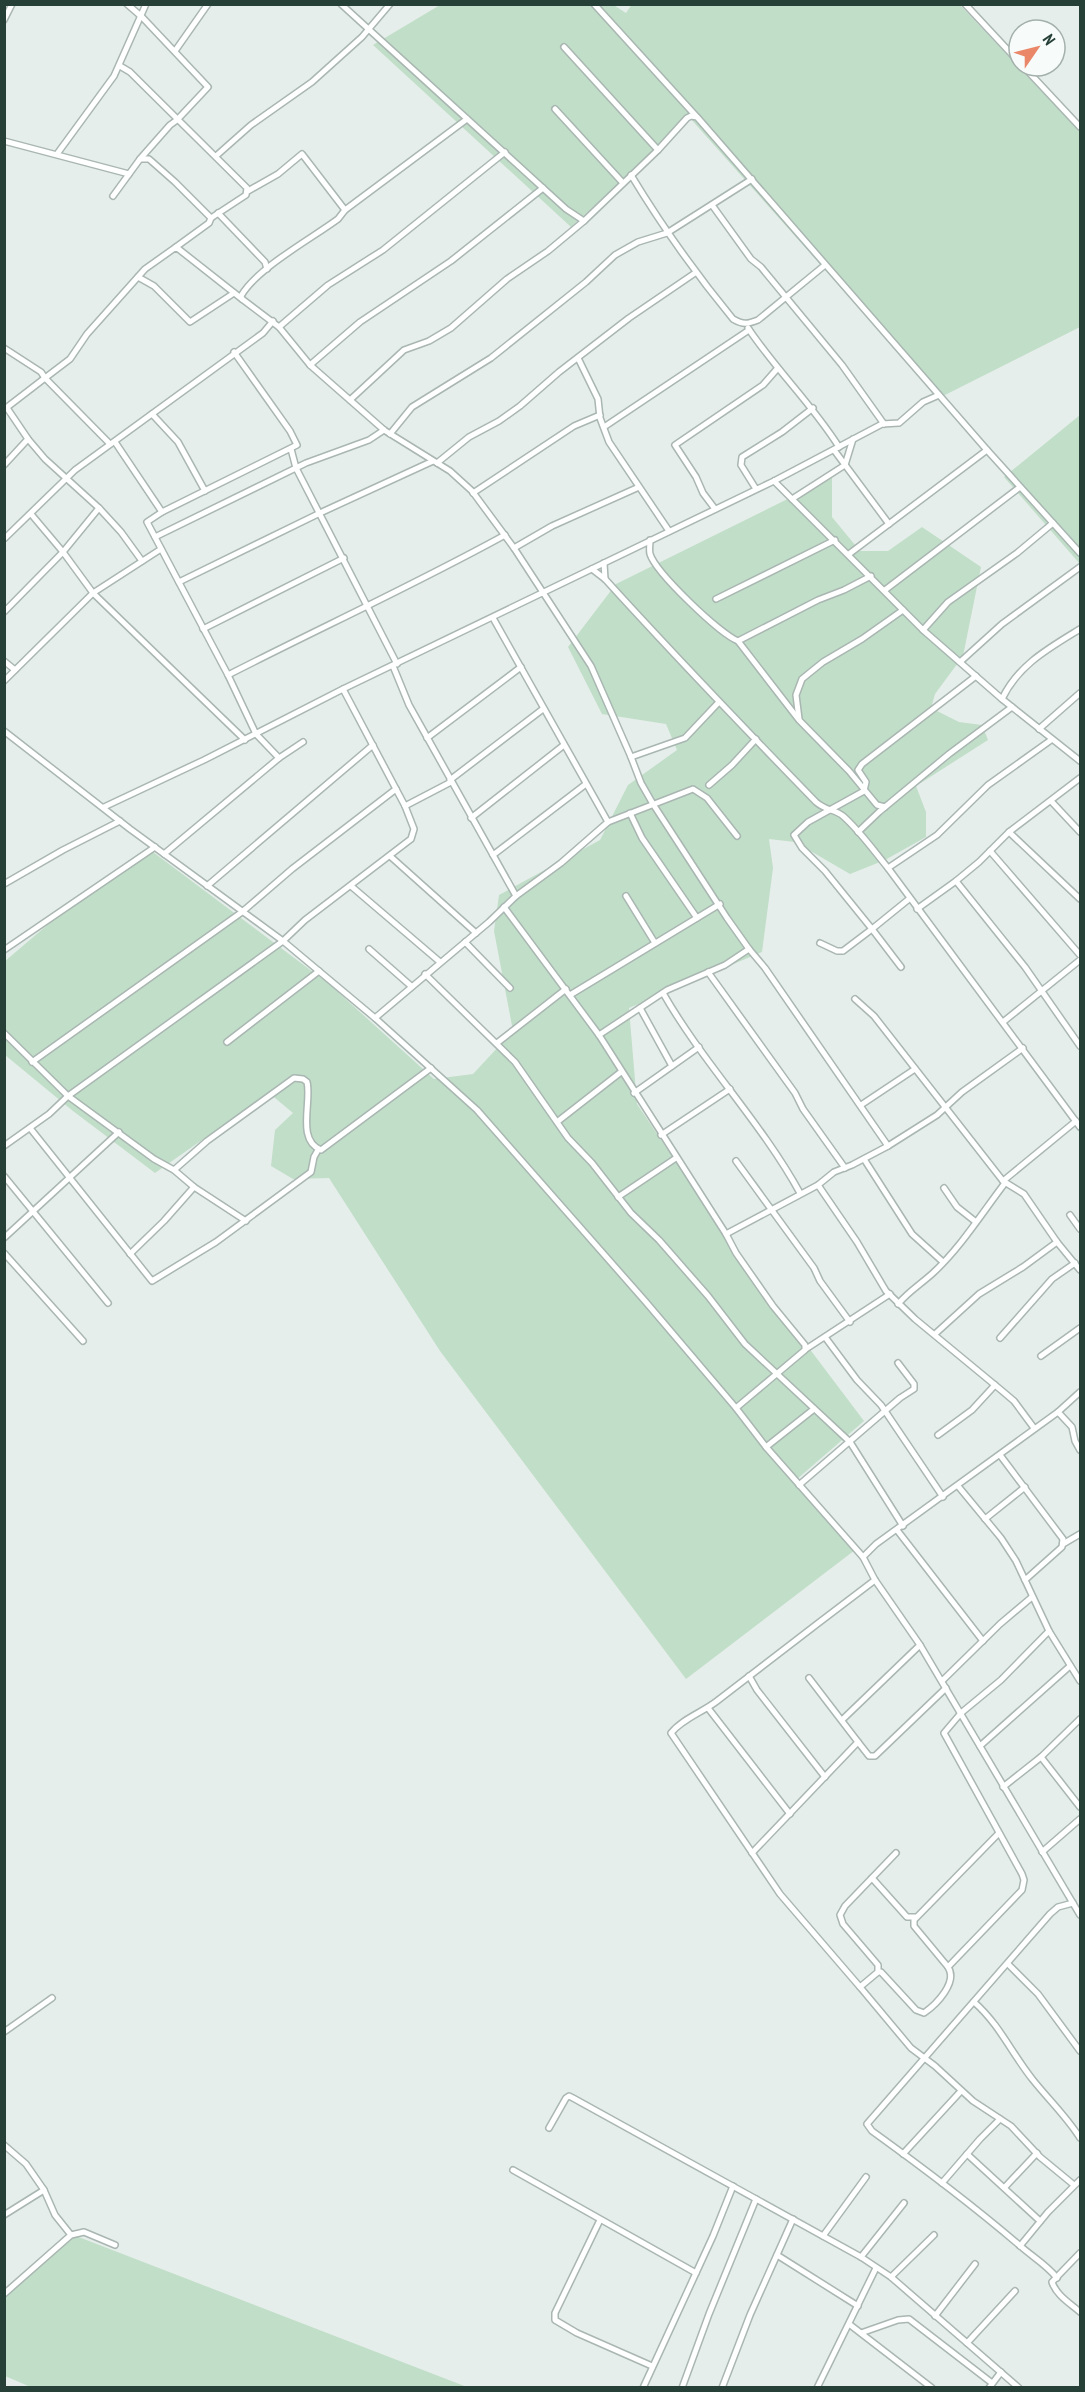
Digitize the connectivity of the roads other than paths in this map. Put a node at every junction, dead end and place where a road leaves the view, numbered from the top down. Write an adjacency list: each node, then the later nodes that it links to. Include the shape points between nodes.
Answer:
1 (12, 4): 10 (street)
2 (127, 4): 9 (street)
3 (146, 4): 9 (street)
4 (208, 4): 14 (street)
5 (341, 4): 11 (street)
6 (390, 4): 11 (street)
7 (594, 4): 18 (street)
8 (964, 4): 13 (street)
9 (142, 16): 14 (street); 15 (street)
10 (4, 20)
11 (367, 29): 19 (street); 26 (street, via 363,37 312,81)
12 (564, 47): 23 (street)
13 (1007, 49)
14 (175, 51): 20 (street, via 208,87)
15 (120, 66): 20 (street); 25 (street)
16 (1034, 78): 21 (street)
17 (555, 109): 31 (street)
18 (696, 117): 23 (street, via 687,118); 30 (street)
19 (467, 119): 24 (street); 36 (street)
20 (177, 120): 26 (street); 27 (street)
21 (1080, 128)
22 (4, 141): 25 (street)
23 (658, 150): 29 (street)
24 (505, 152): 32 (street); 51 (street, via 383,250 328,285)
25 (57, 153): 28 (street)
26 (216, 156): 33 (street)
27 (140, 159): 28 (street); 38 (street, via 149,159)
28 (129, 174): 34 (street)
29 (631, 175): 31 (street); 40 (street)
30 (752, 179): 35 (street); 42 (street)
31 (622, 183): 39 (street)
32 (543, 188): 39 (street); 56 (street, via 419,284 360,322)
33 (248, 191): 36 (street, via 302,154); 37 (street)
34 (113, 196)
35 (712, 205): 40 (street); 47 (street)
36 (345, 210): 43 (street)
37 (219, 213): 38 (street); 43 (street, via 265,262)
38 (211, 218): 41 (street)
39 (584, 221): 60 (street, via 507,279 451,328 404,350)
40 (667, 233): 44 (street); 68 (street, via 638,242 615,255 490,358 412,407)
41 (176, 248): 45 (street); 46 (street)
42 (825, 265): 47 (street); 59 (street)
43 (267, 269): 48 (street, via 246,287)
44 (695, 273): 50 (street, via 733,319); 55 (street)
45 (138, 277): 46 (street, via 154,286 190,322); 58 (street, via 70,359)
46 (234, 293): 48 (street)
47 (785, 298): 50 (street, via 758,320); 65 (street, via 842,365)
48 (242, 299): 49 (street)
49 (273, 321): 51 (street); 54 (street, via 263,333)
50 (745, 324): 52 (street)
51 (279, 327): 56 (street)
52 (749, 330): 57 (street); 66 (street)
53 (4, 348): 58 (street)
54 (234, 352): 63 (street); 72 (street, via 297,441)
55 (578, 358): 64 (street, via 598,399); 75 (street, via 520,406 469,436)
56 (310, 365): 60 (street)
57 (777, 369): 62 (street); 88 (street, via 763,385 675,445)
58 (45, 378): 61 (street); 71 (street)
59 (939, 395): 65 (street, via 923,402 902,422); 74 (street)
60 (350, 400): 67 (street)
61 (6, 408): 69 (street)
62 (813, 408): 73 (street); 83 (street, via 742,457 741,465)
63 (152, 414): 71 (street); 84 (street, via 183,450)
64 (600, 415): 66 (street); 85 (street, via 574,426)
65 (884, 424): 70 (street)
66 (604, 427): 81 (street, via 609,442)
67 (384, 430): 68 (street); 78 (street, via 369,440)
68 (390, 434): 75 (street)
69 (28, 439): 76 (street); 79 (street)
70 (853, 439): 73 (street); 77 (street)
71 (113, 443): 79 (street); 89 (street)
72 (291, 449): 78 (street); 84 (street)
73 (837, 449): 77 (street); 80 (street)
74 (987, 450): 82 (street); 93 (street)
75 (435, 462): 85 (street); 90 (street)
76 (4, 465)
77 (845, 465): 86 (street); 93 (street)
78 (296, 468): 90 (street); 97 (street)
79 (67, 478): 87 (street); 91 (street)
80 (774, 481): 83 (street); 86 (street)
81 (639, 487): 94 (street); 100 (street, via 552,526)
82 (1020, 487): 92 (street); 113 (street)
83 (756, 489): 88 (street)
84 (205, 491): 89 (street)
85 (473, 493): 95 (street)
86 (792, 499): 99 (street)
87 (99, 508): 102 (street); 106 (street)
88 (715, 509): 94 (street)
89 (162, 512): 97 (street, via 147,522)
90 (320, 513): 105 (street); 112 (street)
91 (31, 514): 96 (street); 102 (street)
92 (1053, 523): 103 (street); 123 (street, via 957,595)
93 (888, 524): 104 (street)
94 (669, 531): 98 (street)
95 (505, 535): 100 (street); 117 (street)
96 (5, 537)
97 (155, 537): 101 (street)
98 (650, 540): 107 (street); 124 (street, via 650,556 663,574 708,621)
99 (835, 540): 104 (street); 116 (street)
100 (514, 548): 115 (street)
101 (161, 549): 106 (street); 112 (street)
102 (63, 552): 114 (street); 119 (street)
103 (1080, 553)
104 (849, 554): 110 (street)
105 (344, 558): 117 (street); 121 (street)
106 (142, 561): 114 (street)
107 (604, 563): 109 (street); 111 (street)
108 (1080, 567): 126 (street, via 1002,624)
109 (592, 569): 111 (street); 115 (street)
110 (870, 576): 113 (street); 124 (street)
111 (605, 579): 136 (street)
112 (179, 582): 121 (street)
113 (885, 591): 118 (street)
114 (93, 593): 129 (street); 145 (street)
115 (543, 593): 120 (street); 150 (street, via 596,674)
116 (716, 599)
117 (367, 604): 127 (street); 130 (street)
118 (903, 610): 123 (street); 139 (street, via 802,679 796,695)
119 (4, 612)
120 (493, 618): 127 (street); 128 (street)
121 (203, 629): 130 (street)
122 (1080, 629): 135 (street, via 1025,665)
123 (923, 630): 126 (street)
124 (738, 641): 139 (street)
125 (4, 661): 129 (street)
126 (960, 662): 131 (street)
127 (395, 665): 133 (street); 143 (street, via 409,705)
128 (520, 667): 138 (street); 143 (street)
129 (15, 670): 132 (street)
130 (228, 675): 142 (street)
131 (976, 676): 135 (street); 158 (street, via 862,764 858,770 866,782)
132 (4, 681)
133 (343, 689): 142 (street); 148 (street)
134 (1080, 693): 140 (street)
135 (1002, 699): 137 (street)
136 (719, 702): 144 (street); 150 (street, via 685,738)
137 (1012, 707): 140 (street); 163 (street)
138 (543, 709): 149 (street); 154 (street)
139 (799, 720): 158 (street)
140 (1039, 729): 146 (street)
141 (4, 731): 162 (street)
142 (256, 734): 145 (street); 151 (street)
143 (427, 738): 154 (street)
144 (756, 739): 156 (street); 164 (street)
145 (244, 740): 162 (street)
146 (1051, 740): 152 (street); 178 (street, via 988,785 937,835)
147 (303, 742): 151 (street)
148 (373, 745): 157 (street); 181 (street)
149 (564, 746): 155 (street); 166 (street)
150 (631, 757): 160 (street)
151 (279, 758): 175 (street)
152 (1080, 760)
153 (1080, 778): 159 (street)
154 (451, 781): 161 (street); 166 (street)
155 (586, 784): 168 (street); 176 (street)
156 (709, 784)
157 (396, 789): 161 (street); 190 (street)
158 (864, 791): 163 (street, via 877,805); 164 (street)
159 (1051, 801): 170 (street); 171 (street)
160 (653, 804): 165 (street); 172 (street, via 687,790 697,790); 187 (street)
161 (405, 806): 177 (street, via 414,834)
162 (104, 807): 167 (street)
163 (885, 807): 169 (street)
164 (828, 811): 169 (street, via 839,813); 192 (street, via 796,831 796,839)
165 (630, 813): 168 (street); 191 (street, via 642,838)
166 (471, 818): 176 (street)
167 (120, 821): 173 (street); 180 (street)
168 (608, 822): 183 (street, via 583,846)
169 (858, 832): 178 (street)
170 (1009, 832): 174 (street); 185 (street)
171 (1080, 832)
172 (737, 836)
173 (155, 847): 175 (street); 199 (street)
174 (990, 851): 179 (street); 201 (street)
175 (164, 854): 181 (street)
176 (493, 855): 183 (street)
177 (390, 856): 182 (street); 193 (street)
178 (888, 868): 186 (street)
179 (956, 881): 189 (street); 211 (street)
180 (4, 884)
181 (207, 886): 190 (street)
182 (351, 886): 194 (street); 203 (street)
183 (516, 896): 188 (street)
184 (626, 896): 196 (street)
185 (1080, 898)
186 (909, 899): 189 (street); 192 (street)
187 (720, 904): 191 (street); 198 (street)
188 (504, 907): 193 (street); 210 (street)
189 (917, 909): 217 (street)
190 (242, 912): 194 (street); 225 (street)
191 (697, 918): 196 (street)
192 (872, 929): 197 (street, via 843,951); 204 (street)
193 (476, 933): 195 (street)
194 (283, 941): 205 (street); 232 (street)
195 (465, 942): 203 (street); 209 (street)
196 (655, 943): 213 (street)
197 (820, 943)
198 (749, 949): 206 (street); 233 (street)
199 (4, 950)
200 (369, 950): 208 (street)
201 (1080, 954)
202 (1080, 960): 211 (street)
203 (440, 962): 207 (street)
204 (901, 968)
205 (319, 971): 216 (street); 220 (street)
206 (708, 972): 212 (street); 247 (street)
207 (425, 974): 208 (street); 221 (street)
208 (411, 986): 216 (street)
209 (510, 988)
210 (566, 989): 213 (street); 221 (street)
211 (1042, 992): 217 (street); 222 (street)
212 (663, 993): 215 (street); 223 (street)
213 (570, 995): 219 (street)
214 (855, 999): 228 (street, via 874,1016)
215 (640, 1008): 219 (street); 226 (street)
216 (375, 1018): 227 (street)
217 (1003, 1022): 224 (street)
218 (4, 1033): 225 (street)
219 (599, 1035): 229 (street)
220 (227, 1042)
221 (497, 1043): 236 (street)
222 (1080, 1046)
223 (699, 1047): 226 (street); 230 (street)
224 (1023, 1048): 234 (street); 235 (street)
225 (32, 1062): 232 (street)
226 (672, 1066): 231 (street)
227 (431, 1068): 243 (street); 286 (street, via 477,1110)
228 (915, 1069): 233 (street); 234 (street)
229 (621, 1072): 231 (street); 236 (street)
230 (730, 1089): 240 (street); 255 (street)
231 (634, 1093): 240 (street)
232 (68, 1096): 238 (street); 239 (street)
233 (861, 1105): 242 (street)
234 (946, 1107): 242 (street); 251 (street)
235 (1076, 1121): 237 (street); 251 (street)
236 (557, 1122): 256 (street)
237 (1080, 1127)
238 (30, 1128): 241 (street); 250 (street)
239 (119, 1132): 248 (street); 250 (street)
240 (661, 1135): 244 (street)
241 (4, 1146)
242 (888, 1146): 245 (street)
243 (318, 1150): 248 (street, via 307,1130 307,1082 298,1077 207,1141); 260 (street, via 311,1172)
244 (676, 1158): 256 (street); 263 (street)
245 (864, 1159): 247 (street); 268 (street, via 912,1234)
246 (736, 1161): 258 (street)
247 (845, 1168): 252 (street)
248 (174, 1170): 253 (street)
249 (4, 1176): 257 (street)
250 (70, 1179): 257 (street); 267 (street)
251 (1004, 1182): 261 (street); 265 (street, via 1024,1194)
252 (818, 1185): 255 (street); 271 (street)
253 (195, 1187): 260 (street); 267 (street)
254 (944, 1188): 261 (street, via 957,1207)
255 (800, 1193): 258 (street)
256 (618, 1197): 283 (street, via 708,1296 745,1344)
257 (34, 1210): 264 (street); 272 (street)
258 (772, 1211): 263 (street); 274 (street)
259 (1070, 1215): 262 (street)
260 (246, 1221): 267 (street, via 152,1281)
261 (976, 1222): 268 (street)
262 (1080, 1229)
263 (726, 1234): 280 (street, via 736,1254)
264 (4, 1238)
265 (1057, 1242): 269 (street); 276 (street, via 979,1294)
266 (4, 1253): 279 (street)
267 (130, 1254)
268 (943, 1262): 273 (street)
269 (1075, 1263): 270 (street); 278 (street, via 1052,1279)
270 (1080, 1270)
271 (890, 1294): 273 (street); 274 (street)
272 (108, 1303)
273 (898, 1304): 276 (street)
274 (850, 1322): 277 (street)
275 (1080, 1328): 281 (street)
276 (935, 1334): 284 (street)
277 (825, 1337): 280 (street); 288 (street)
278 (1000, 1338)
279 (83, 1341)
280 (806, 1348): 283 (street)
281 (1041, 1356)
282 (898, 1363): 288 (street, via 915,1386)
283 (778, 1373): 286 (street); 287 (street)
284 (995, 1385): 290 (street, via 1014,1401); 291 (street, via 972,1410)
285 (1080, 1392): 289 (street)
286 (736, 1408): 293 (street)
287 (814, 1408): 292 (street); 293 (street)
288 (885, 1412): 292 (street); 299 (street)
289 (1058, 1412): 290 (street); 294 (street, via 1072,1427)
290 (1034, 1428): 295 (street)
291 (938, 1435)
292 (850, 1442): 296 (street); 301 (street)
293 (766, 1447): 296 (street)
294 (1080, 1450)
295 (1000, 1455): 297 (street); 298 (street)
296 (799, 1485): 304 (street)
297 (958, 1486): 299 (street); 300 (street)
298 (1025, 1487): 300 (street); 303 (street)
299 (944, 1497): 301 (street)
300 (985, 1519): 306 (street)
301 (900, 1528): 304 (street); 309 (street)
302 (1080, 1534): 303 (street)
303 (1064, 1544): 306 (street)
304 (863, 1557): 305 (street)
305 (875, 1580): 310 (street); 312 (street)
306 (1025, 1580): 307 (street)
307 (1032, 1597): 308 (street); 309 (street)
308 (1049, 1631): 311 (street); 318 (street, via 1001,1680)
309 (983, 1641): 315 (street)
310 (920, 1646): 315 (street); 320 (street)
311 (1070, 1666): 313 (street); 322 (street)
312 (749, 1676): 317 (street); 324 (street)
313 (1079, 1677)
314 (809, 1678): 320 (street)
315 (942, 1681): 316 (street)
316 (946, 1688): 318 (street); 321 (street, via 875,1756 869,1756)
317 (708, 1708): 327 (street); 331 (street, via 671,1735)
318 (961, 1713): 322 (street); 329 (street, via 945,1729 946,1741)
319 (1080, 1719): 323 (street)
320 (842, 1720): 321 (street)
321 (858, 1742): 324 (street)
322 (980, 1746): 325 (street)
323 (1041, 1757): 325 (street); 326 (street)
324 (825, 1778): 327 (street)
325 (1004, 1786): 330 (street)
326 (1080, 1807)
327 (790, 1814): 331 (street)
328 (1080, 1818): 330 (street)
329 (999, 1833): 336 (street); 338 (street, via 1022,1874 1024,1886)
330 (1042, 1852): 334 (street)
331 (752, 1853): 340 (street, via 780,1894)
332 (896, 1853): 333 (street)
333 (872, 1878): 336 (street, via 907,1917); 339 (street, via 840,1915 843,1924 878,1965)
334 (1073, 1903): 335 (street); 337 (street, via 1050,1914)
335 (1080, 1916)
336 (915, 1917): 338 (street, via 914,1926)
337 (1008, 1964): 342 (street); 344 (street, via 1038,1994)
338 (948, 1967): 339 (street, via 951,1983 924,2013 916,2010 885,1974)
339 (878, 1972): 340 (street)
340 (860, 1987): 345 (street, via 911,2048)
341 (52, 1998): 343 (street)
342 (974, 2002): 345 (street); 349 (street, via 992,2019 1032,2079)
343 (4, 2032)
344 (1080, 2051)
345 (925, 2058): 346 (street); 352 (street, via 867,2124)
346 (961, 2091): 347 (street); 352 (street)
347 (1000, 2119): 351 (street); 353 (street)
348 (549, 2128): 358 (street, via 571,2096)
349 (1080, 2138)
350 (4, 2145): 361 (street, via 19,2156)
351 (1036, 2153): 359 (street); 360 (street)
352 (903, 2154): 357 (street)
353 (967, 2154): 357 (street); 360 (street)
354 (513, 2170): 365 (street)
355 (866, 2177): 370 (street)
356 (1080, 2180): 359 (street)
357 (942, 2183): 372 (street)
358 (733, 2186): 362 (street); 378 (street)
359 (1074, 2186): 367 (street)
360 (1005, 2187): 367 (street)
361 (44, 2190): 364 (street); 368 (street, via 51,2210)
362 (756, 2199): 366 (street); 393 (street)
363 (904, 2203): 375 (street)
364 (4, 2215)
365 (600, 2220): 378 (street); 389 (street, via 572,2273 555,2320)
366 (793, 2220): 370 (street); 374 (street)
367 (1040, 2221): 372 (street)
368 (71, 2235): 371 (street, via 84,2232); 382 (street)
369 (934, 2235): 379 (street)
370 (823, 2236): 375 (street)
371 (115, 2245)
372 (1020, 2246): 380 (street)
373 (1080, 2253): 380 (street)
374 (777, 2255): 383 (street); 394 (street)
375 (861, 2257): 377 (street)
376 (975, 2264): 385 (street)
377 (876, 2268): 379 (street); 383 (street)
378 (696, 2273): 389 (street)
379 (891, 2277): 385 (street)
380 (1057, 2278): 384 (street, via 1052,2282 1054,2287)
381 (1015, 2291): 388 (street)
382 (4, 2294)
383 (858, 2306): 386 (street)
384 (1080, 2312)
385 (935, 2316): 388 (street)
386 (849, 2324): 387 (street); 395 (street)
387 (861, 2333): 391 (street, via 909,2319); 396 (street)
388 (966, 2343): 390 (street)
389 (652, 2366): 392 (street)
390 (1001, 2372): 391 (street); 397 (street)
391 (991, 2385)
392 (644, 2388)
393 (682, 2388)
394 (722, 2388)
395 (817, 2388)
396 (932, 2388)
397 (1019, 2388)

